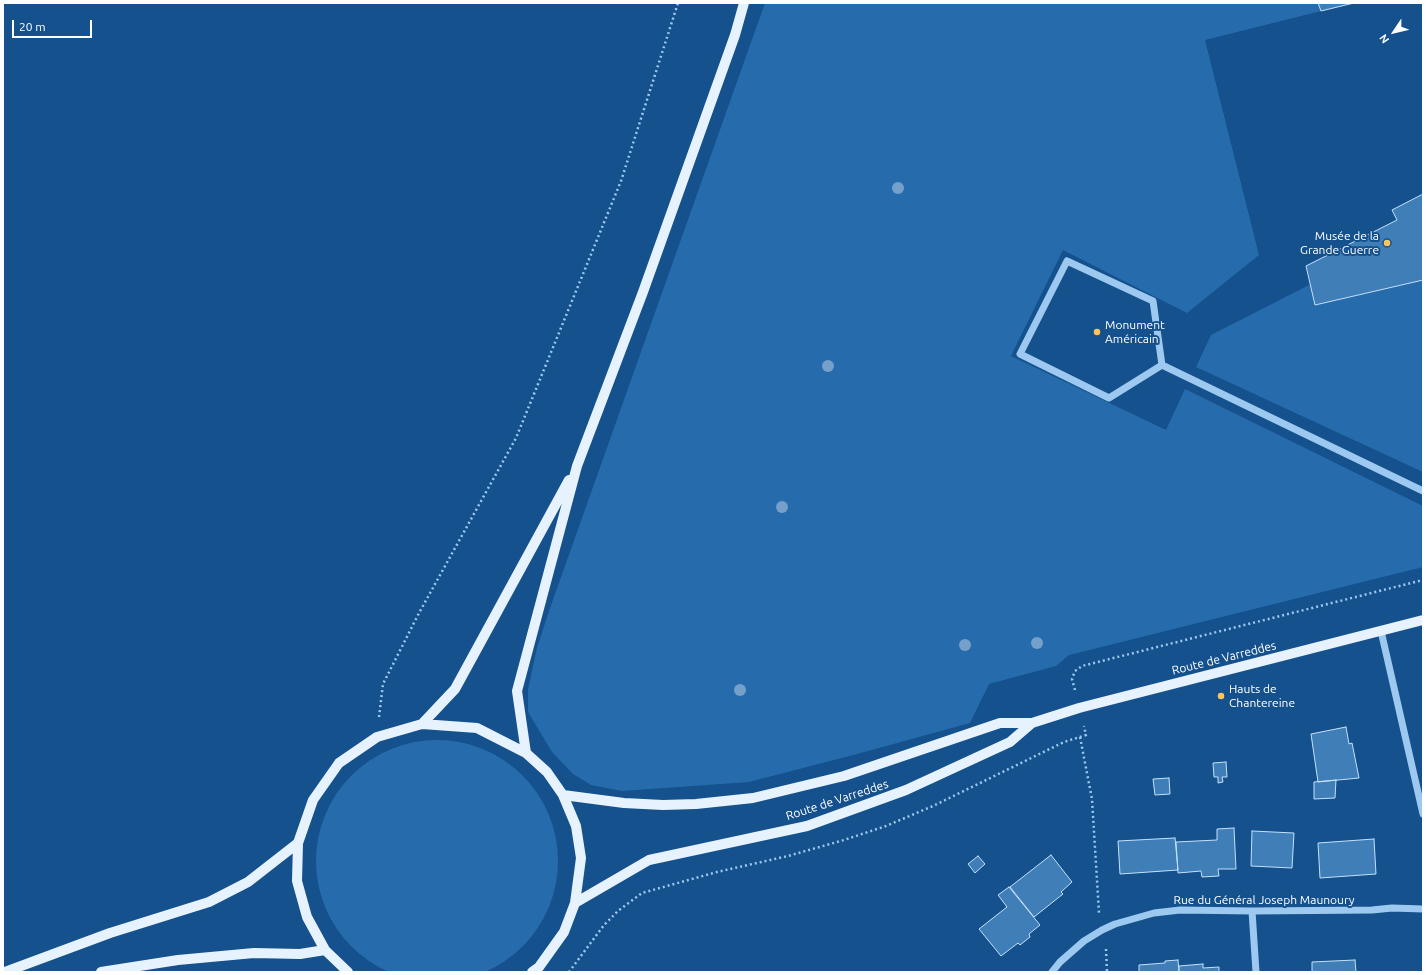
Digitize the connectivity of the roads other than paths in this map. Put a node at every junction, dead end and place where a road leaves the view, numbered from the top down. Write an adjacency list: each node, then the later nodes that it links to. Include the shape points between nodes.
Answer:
1 (744, 3): 3 (main road, via 735,35 643,292)
2 (1162, 365): 2 (street, via 1153,301 1067,260 1020,354 1109,398); 4 (street)
3 (577, 466): 8 (main road, via 455,689); 9 (main road, via 517,691)
4 (1423, 491)
5 (1423, 620): 6 (main road, Route de Varreddes)
6 (1381, 631): 7 (main road, Route de Varreddes, via 1079,708); 11 (street)
7 (1032, 723): 10 (main road, Route de Varreddes, via 1000,723 844,776 753,798 663,805 624,804); 13 (main road, Route de Varreddes, via 1010,742 906,790 807,826 649,860)
8 (422, 724): 9 (main road, via 477,728); 12 (main road, via 377,737 339,763 313,800)
9 (526, 753): 10 (main road, via 547,772)
10 (563, 796): 13 (main road, via 576,826 581,858)
11 (1423, 814)
12 (298, 843): 16 (main road, via 299,888 307,917); 18 (main road, via 248,882 209,902 110,933)
13 (575, 903): 17 (main road, via 564,932)
14 (1423, 908): 15 (street, Rue du Général Joseph Maunoury)
15 (1252, 911): 21 (street, Rue du Général Joseph Maunoury, via 1180,910 1154,913 1115,924 1084,941); 22 (street)
16 (325, 950): 19 (main road, via 300,954 254,953 178,960); 20 (main road)
17 (536, 970)
18 (5, 972)
19 (101, 972)
20 (348, 972)
21 (1052, 972)
22 (1256, 972)

